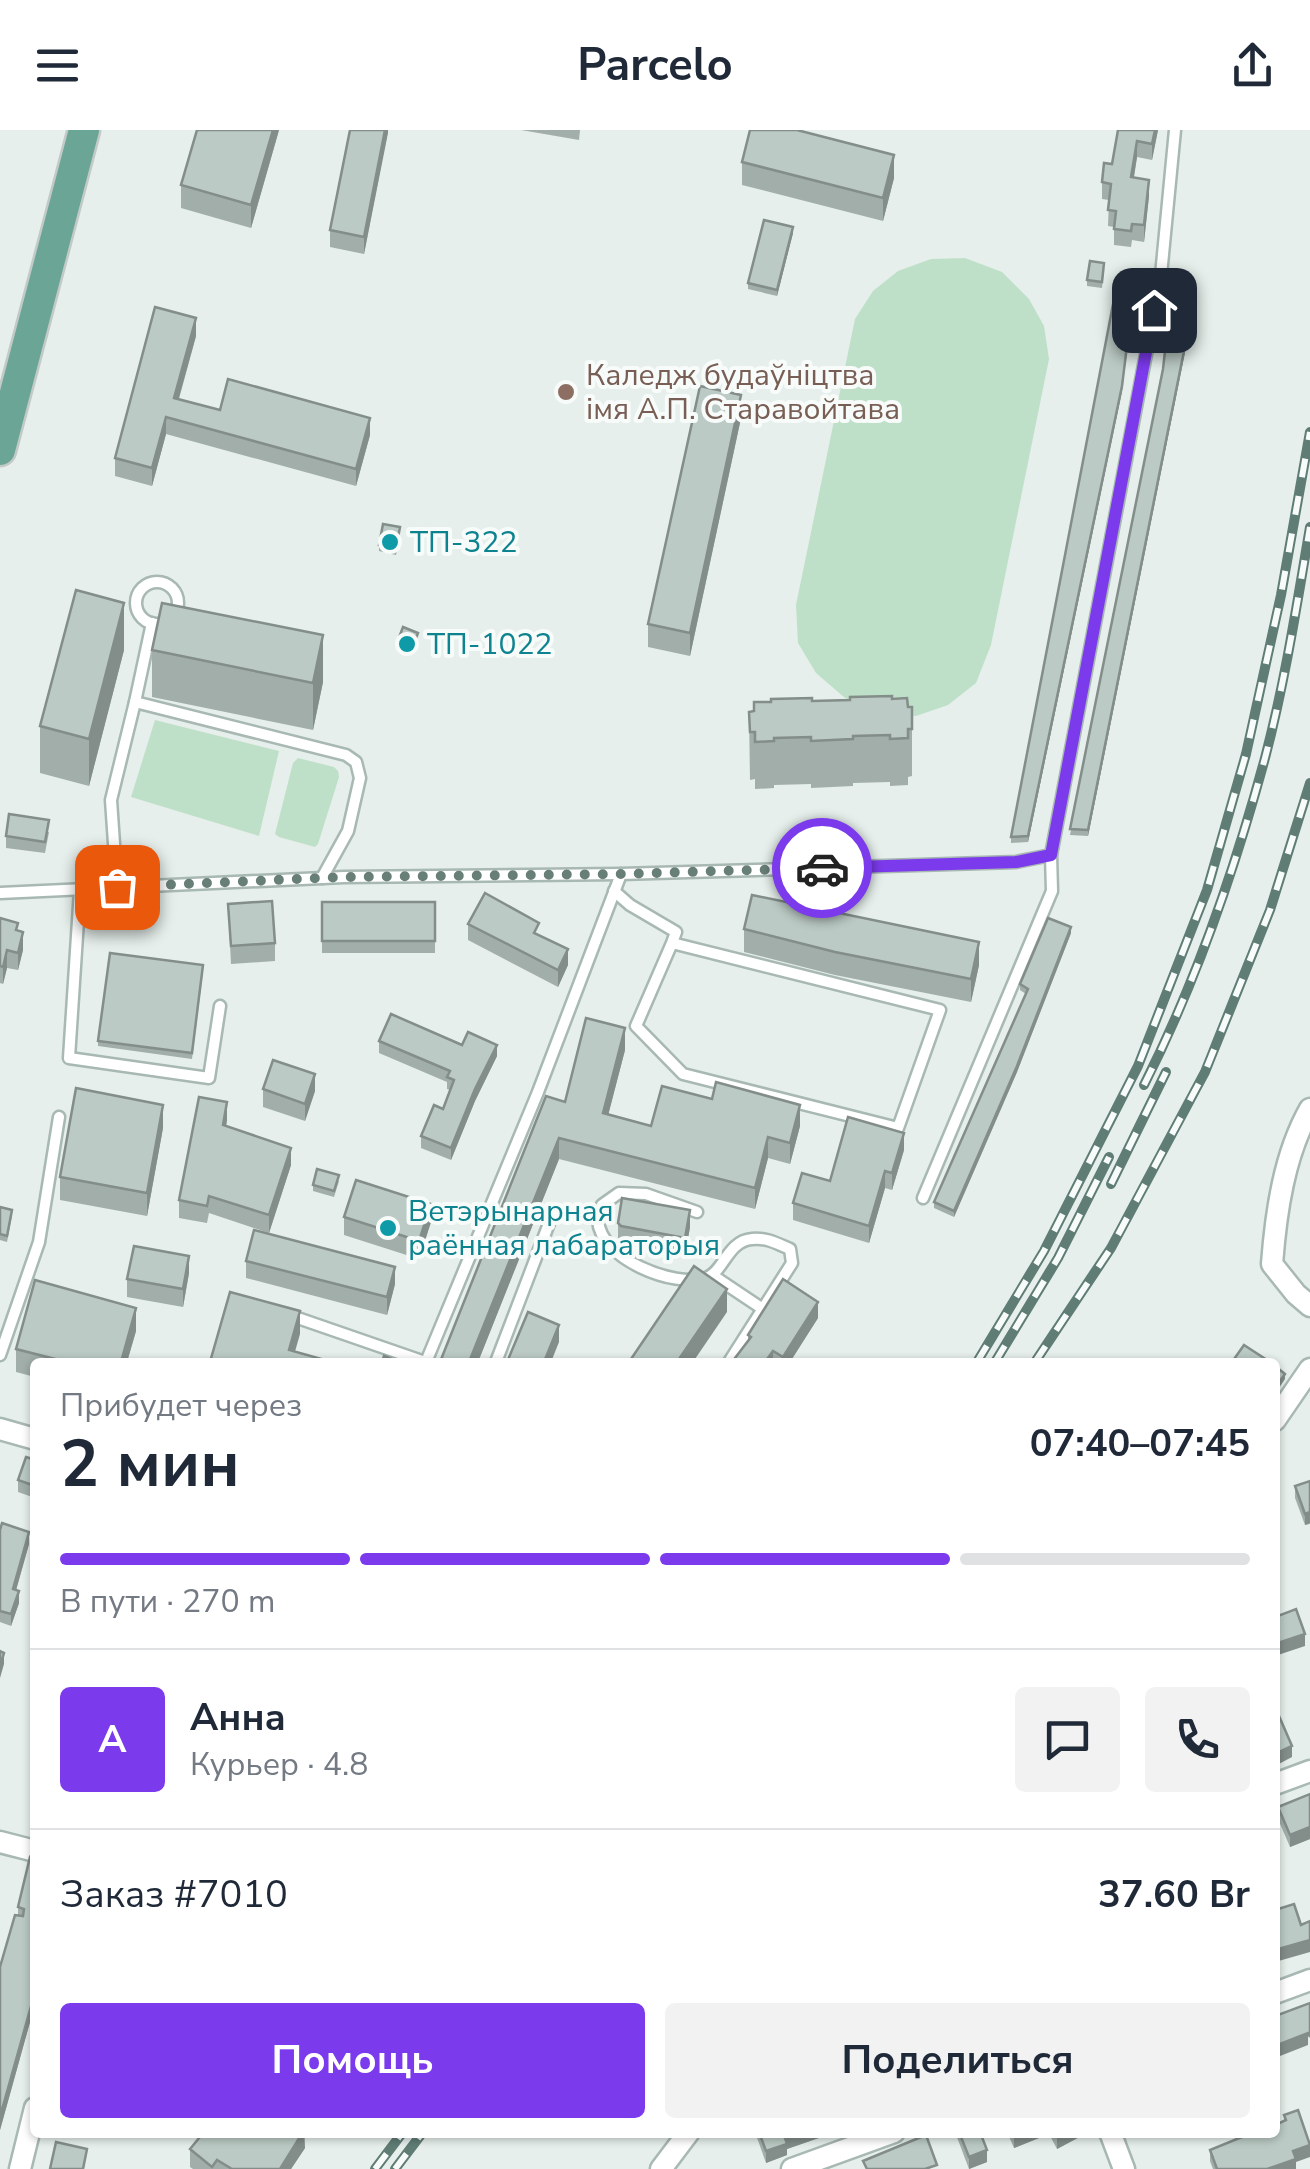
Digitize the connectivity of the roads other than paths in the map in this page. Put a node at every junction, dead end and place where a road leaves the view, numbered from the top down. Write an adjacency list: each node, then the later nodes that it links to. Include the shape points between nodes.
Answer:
1 (84, 130): 3 (main road)
2 (1175, 130): 7 (lane, via 1161,276)
3 (8, 389): 4 (main road)
4 (0, 450)
5 (152, 623): 5 (lane, via 140,615 141,588 168,584 178,607 165,622); 6 (lane)
6 (135, 702): 9 (lane, via 356,762 360,778 348,831); 10 (lane, via 110,800)
7 (1051, 855): 8 (lane, via 1016,862); 18 (lane, via 1052,891)
8 (620, 874): 9 (lane); 12 (lane)
9 (322, 878): 10 (lane)
10 (117, 887): 11 (lane)
11 (80, 890): 13 (lane); 15 (lane, via 69,1058 209,1078)
12 (614, 891): 14 (lane, via 676,932); 27 (lane)
13 (0, 893)
14 (672, 943): 14 (lane, via 636,1026 683,1074 898,1128 940,1010)
15 (220, 1006)
16 (1310, 1109): 22 (street, via 1277,1209 1272,1264)
17 (59, 1117): 25 (lane, via 39,1242)
18 (923, 1198)
19 (697, 1212): 21 (lane, via 619,1192 602,1205 598,1222 620,1257 681,1280)
20 (553, 1213): 28 (lane)
21 (712, 1275): 23 (lane); 23 (lane, via 748,1238 790,1249 792,1263)
22 (1310, 1306)
23 (763, 1310): 29 (lane)
24 (285, 1314): 26 (lane)
25 (0, 1355)
26 (414, 1358)
27 (428, 1358)
28 (498, 1358)
29 (732, 1358)
30 (1310, 1369): 31 (street)
31 (1280, 1413)
32 (2, 1437): 33 (street)
33 (30, 1439)
34 (1310, 1771): 35 (street)
35 (1280, 1782)
36 (0, 1842): 37 (street)
37 (30, 1850)
38 (1310, 1980): 39 (street)
39 (1280, 1992)
40 (30, 2128): 44 (street)
41 (684, 2138): 45 (street)
42 (877, 2138): 46 (street)
43 (1112, 2138): 47 (street)
44 (20, 2169)
45 (661, 2169)
46 (792, 2169)
47 (1124, 2169)

